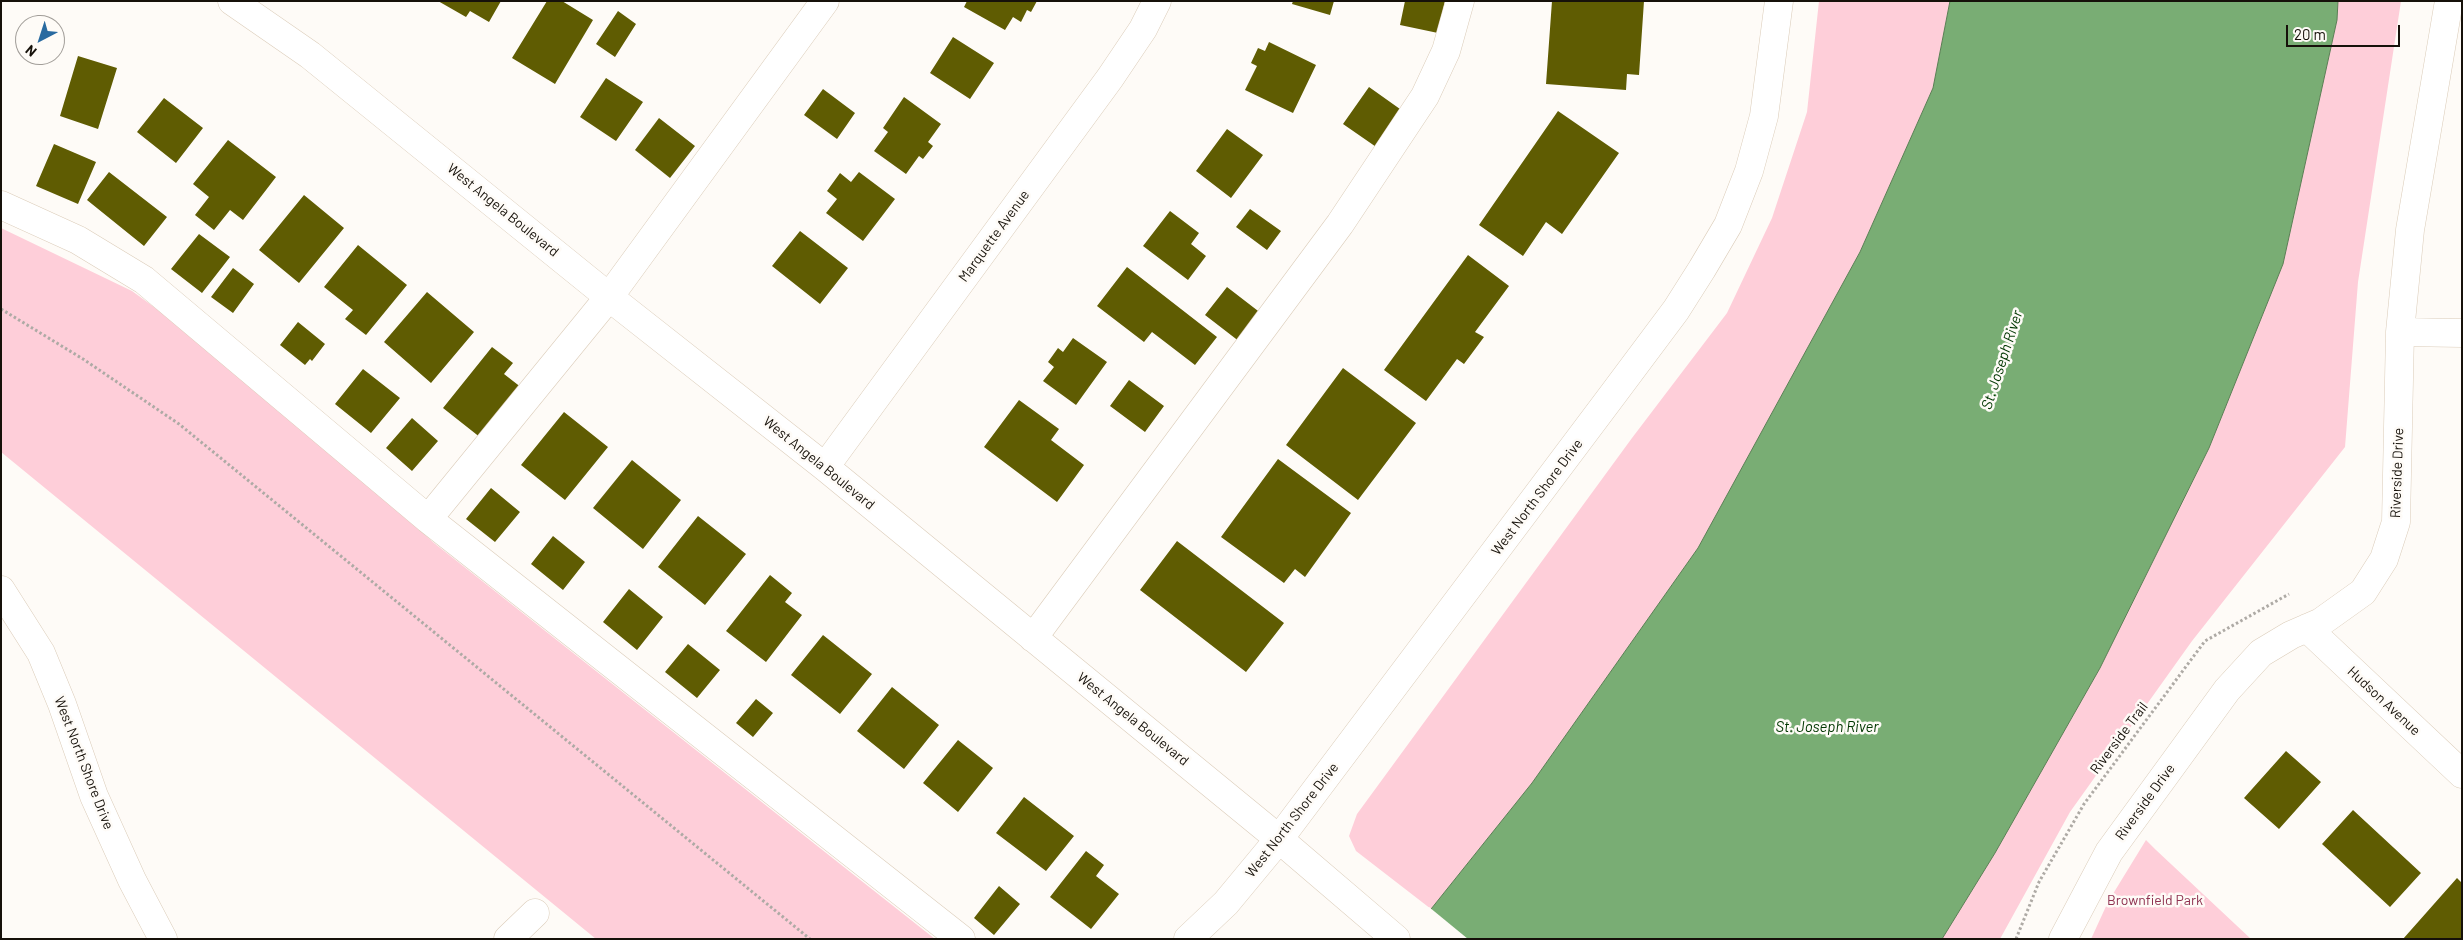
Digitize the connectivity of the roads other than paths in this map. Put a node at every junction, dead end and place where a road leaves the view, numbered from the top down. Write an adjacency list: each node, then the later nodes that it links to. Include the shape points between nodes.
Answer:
1 (232, 1): 8 (street, West Angela Boulevard, via 310,55)
2 (825, 1): 8 (street)
3 (1157, 1): 11 (street, Marquette Avenue, via 1143,29 1110,78)
4 (1460, 1): 15 (street, via 1446,51 1425,96 1340,224)
5 (1779, 1): 17 (street, West North Shore Drive, via 1764,116 1749,171 1728,225 1702,269 1676,310)
6 (2449, 1): 9 (street, Riverside Drive, via 2410,230)
7 (1, 205): 12 (street, via 78,240 144,280)
8 (609, 297): 11 (street, West Angela Boulevard); 12 (street)
9 (2400, 332): 10 (street); 14 (street, Riverside Drive, via 2396,522 2384,559 2363,592 2321,622)
10 (2462, 333)
11 (825, 467): 15 (street, West Angela Boulevard)
12 (428, 519): 22 (street)
13 (1, 590): 20 (street, West North Shore Drive, via 41,653 94,796)
14 (2307, 628): 16 (street, Hudson Avenue); 24 (street, Riverside Drive, via 2261,653 2228,690 2109,852)
15 (1033, 638): 17 (street, West Angela Boulevard)
16 (2462, 774)
17 (1279, 839): 19 (street, West Angela Boulevard); 23 (street, West North Shore Drive, via 1226,903)
18 (535, 913): 21 (street)
19 (1387, 931)
20 (163, 939)
21 (508, 939)
22 (961, 939)
23 (1188, 939)
24 (2063, 939)

